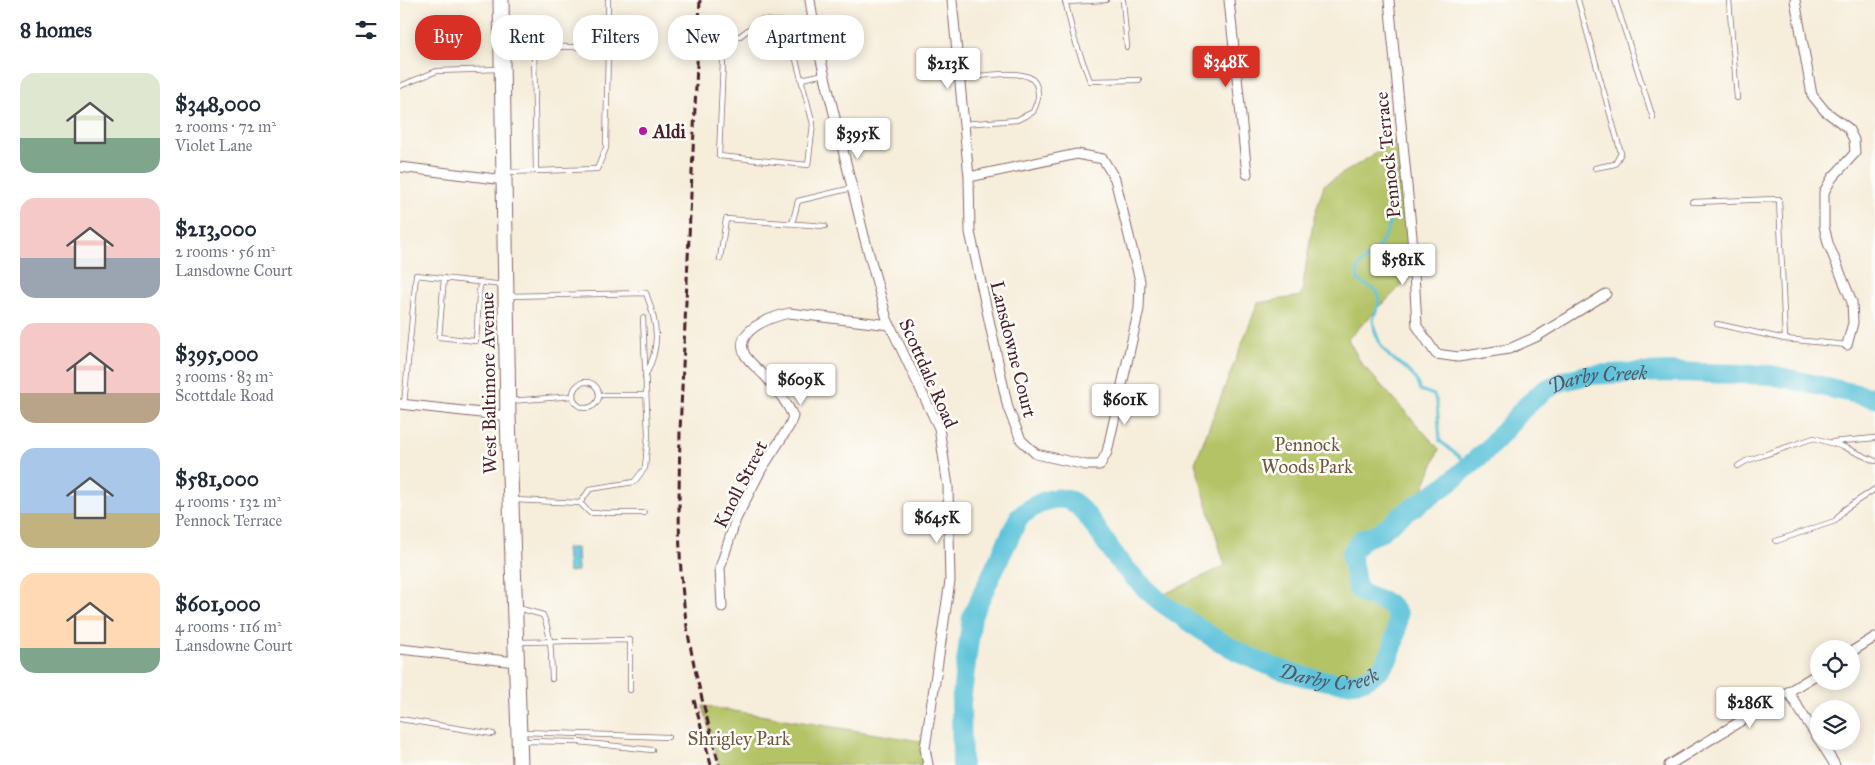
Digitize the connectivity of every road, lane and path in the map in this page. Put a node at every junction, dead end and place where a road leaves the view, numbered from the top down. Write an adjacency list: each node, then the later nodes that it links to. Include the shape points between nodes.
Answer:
1 (501, 0): 18 (main road, West Baltimore Avenue)
2 (608, 0): 14 (lane)
3 (810, 0): 19 (street, Scottdale Road)
4 (952, 0): 20 (street, Lansdowne Court)
5 (1106, 0): 13 (lane)
6 (1123, 0): 16 (lane)
7 (1229, 0): 30 (street)
8 (1389, 0): 41 (street, Pennock Terrace, via 1412,237 1417,326 1436,354 1458,357 1509,349 1536,337)
9 (1578, 0): 28 (lane, via 1621,153 1615,164)
10 (1616, 0): 25 (lane)
11 (1730, 0): 24 (lane)
12 (1795, 0): 46 (street, via 1812,95 1825,111 1848,128 1854,140 1855,153 1824,192 1824,226 1828,243 1852,302 1853,323)
13 (1065, 1): 22 (lane, via 1090,81)
14 (608, 15)
15 (573, 47): 29 (lane, via 534,46)
16 (1127, 47)
17 (608, 60): 29 (lane, via 606,148 597,168)
18 (502, 69): 23 (lane, via 437,71); 31 (main road, West Baltimore Avenue)
19 (824, 74): 21 (lane); 33 (street, Scottdale Road)
20 (959, 78): 26 (street, Lansdowne Court); 26 (lane, via 1020,75 1036,83 1039,95 1033,112 1017,120)
21 (802, 79): 21 (lane, via 786,22 761,20 740,36 724,38 719,156 808,165 813,124)
22 (1139, 80)
23 (400, 86)
24 (1737, 98)
25 (1653, 118)
26 (964, 124): 32 (street, Lansdowne Court)
27 (400, 167): 31 (street)
28 (1595, 168)
29 (536, 171): 31 (lane)
30 (1248, 174)
31 (504, 176): 40 (main road, West Baltimore Avenue)
32 (969, 177): 32 (street, Lansdowne Court, via 970,232 1008,408 1021,440 1036,454 1100,465 1107,452 1139,309 1140,280 1115,179 1103,159 1077,154)
33 (852, 188): 35 (lane, via 798,201); 44 (street, Scottdale Road)
34 (1692, 202): 45 (lane, via 1779,199)
35 (792, 224): 36 (lane); 37 (lane, via 726,219)
36 (825, 226)
37 (720, 259)
38 (444, 278): 39 (lane); 39 (lane, via 439,337 476,341); 51 (lane, via 416,275)
39 (480, 282): 40 (lane)
40 (506, 290): 47 (lane, via 646,293 657,346); 52 (main road, West Baltimore Avenue)
41 (1606, 294)
42 (642, 318): 47 (lane)
43 (1717, 324): 45 (lane)
44 (890, 325): 62 (street, Knoll Street, via 788,313 754,326 746,336 745,355 771,383 793,416 736,518 720,568); 82 (street, Scottdale Road, via 939,428 948,486 950,581 925,748)
45 (1785, 339): 46 (lane)
46 (1847, 345)
47 (645, 377): 48 (lane)
48 (646, 394): 49 (lane); 59 (lane, via 648,435 645,468 634,482 590,489)
49 (599, 395): 50 (lane, via 596,404 588,408 575,403); 50 (lane, via 593,383 584,382 576,386)
50 (573, 396): 52 (lane)
51 (402, 405): 52 (street)
52 (508, 408): 58 (main road, West Baltimore Avenue)
53 (1875, 438): 54 (lane)
54 (1829, 442): 55 (lane); 56 (lane, via 1814,438)
55 (1875, 461)
56 (1738, 466)
57 (1875, 489): 61 (lane, via 1845,509 1835,522)
58 (510, 500): 59 (lane); 63 (main road, West Baltimore Avenue)
59 (580, 503): 60 (lane, via 590,513)
60 (644, 513)
61 (1776, 541)
62 (722, 607)
63 (514, 608): 65 (main road, West Baltimore Avenue); 66 (lane, via 543,615)
64 (1875, 637): 67 (street)
65 (515, 642): 66 (lane); 69 (main road, West Baltimore Avenue)
66 (551, 642): 70 (lane); 72 (lane, via 630,640)
67 (1860, 646)
68 (400, 649): 69 (street)
69 (516, 662): 77 (main road, West Baltimore Avenue)
70 (552, 679)
71 (1810, 679): 73 (street)
72 (630, 690)
73 (1789, 693): 75 (street); 83 (street)
74 (400, 719): 76 (lane)
75 (1810, 726)
76 (493, 734)
77 (519, 736): 78 (lane); 79 (lane); 81 (main road, West Baltimore Avenue)
78 (668, 737)
79 (652, 750)
80 (1825, 750): 84 (street)
81 (520, 765)
82 (928, 765)
83 (1669, 765)
84 (1835, 765)

